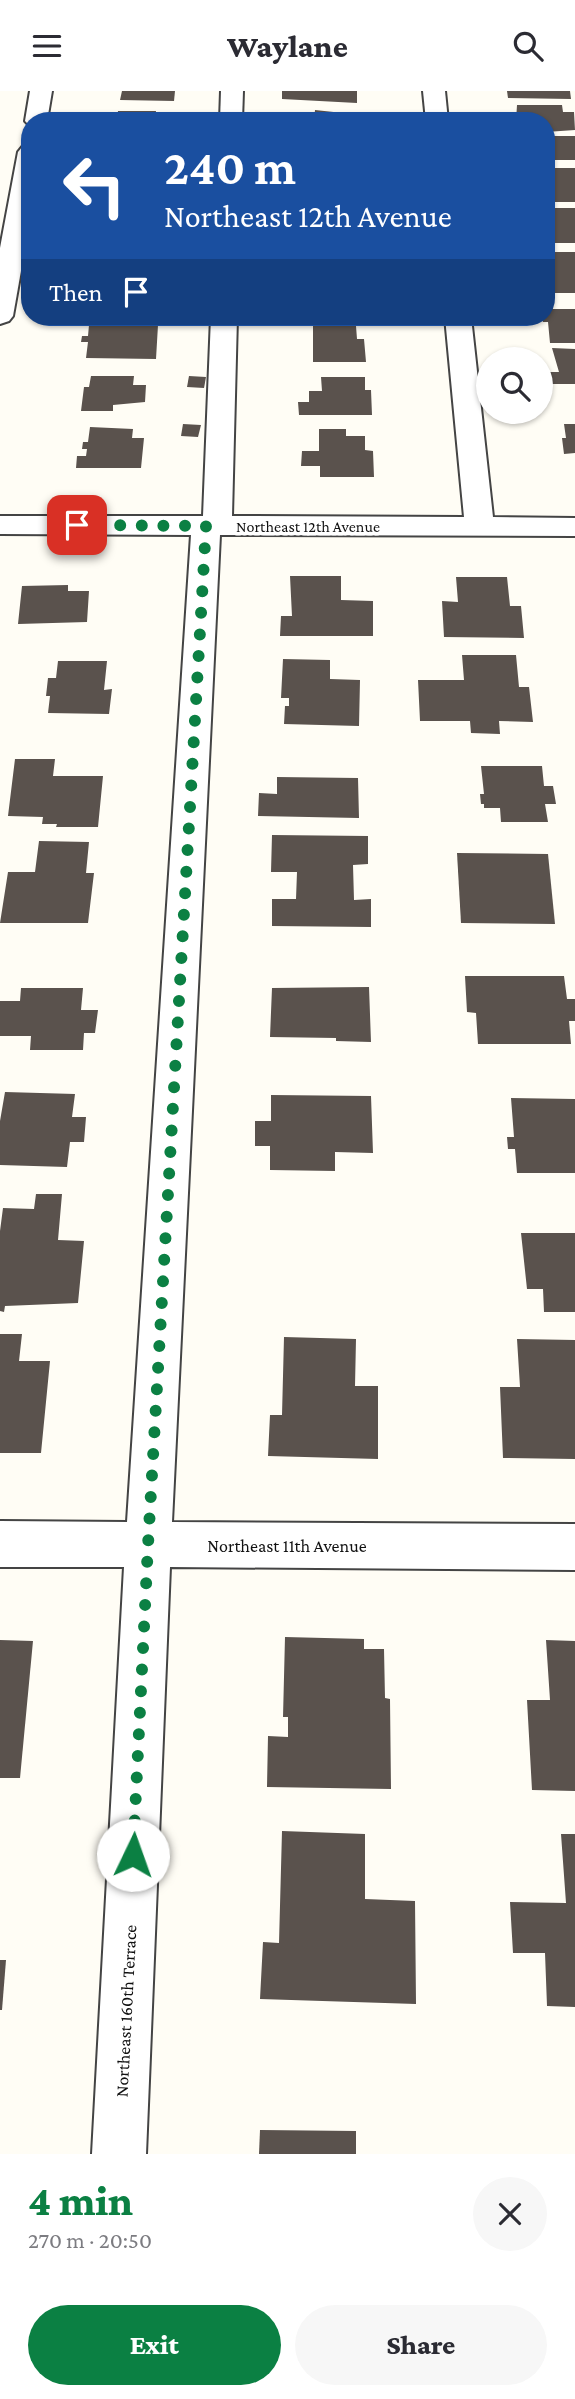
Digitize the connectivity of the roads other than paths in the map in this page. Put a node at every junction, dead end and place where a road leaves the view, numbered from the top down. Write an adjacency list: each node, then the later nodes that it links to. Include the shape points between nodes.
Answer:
1 (41, 91): 4 (street)
2 (232, 91): 5 (street)
3 (434, 91): 6 (street)
4 (38, 112)
5 (231, 112)
6 (437, 112)
7 (21, 201): 8 (street)
8 (0, 316)
9 (223, 326): 12 (street, Northeast 160th Terrace)
10 (459, 326): 13 (street)
11 (0, 525): 12 (street, Northeast 12th Avenue)
12 (212, 526): 13 (street, Northeast 12th Avenue); 16 (street, Northeast 160th Terrace)
13 (480, 527): 14 (street, Northeast 12th Avenue)
14 (575, 527)
15 (0, 1544): 16 (street, Northeast 11th Avenue)
16 (148, 1545): 17 (street, Northeast 11th Avenue); 18 (street, Northeast 160th Terrace)
17 (575, 1546)
18 (119, 2154)

